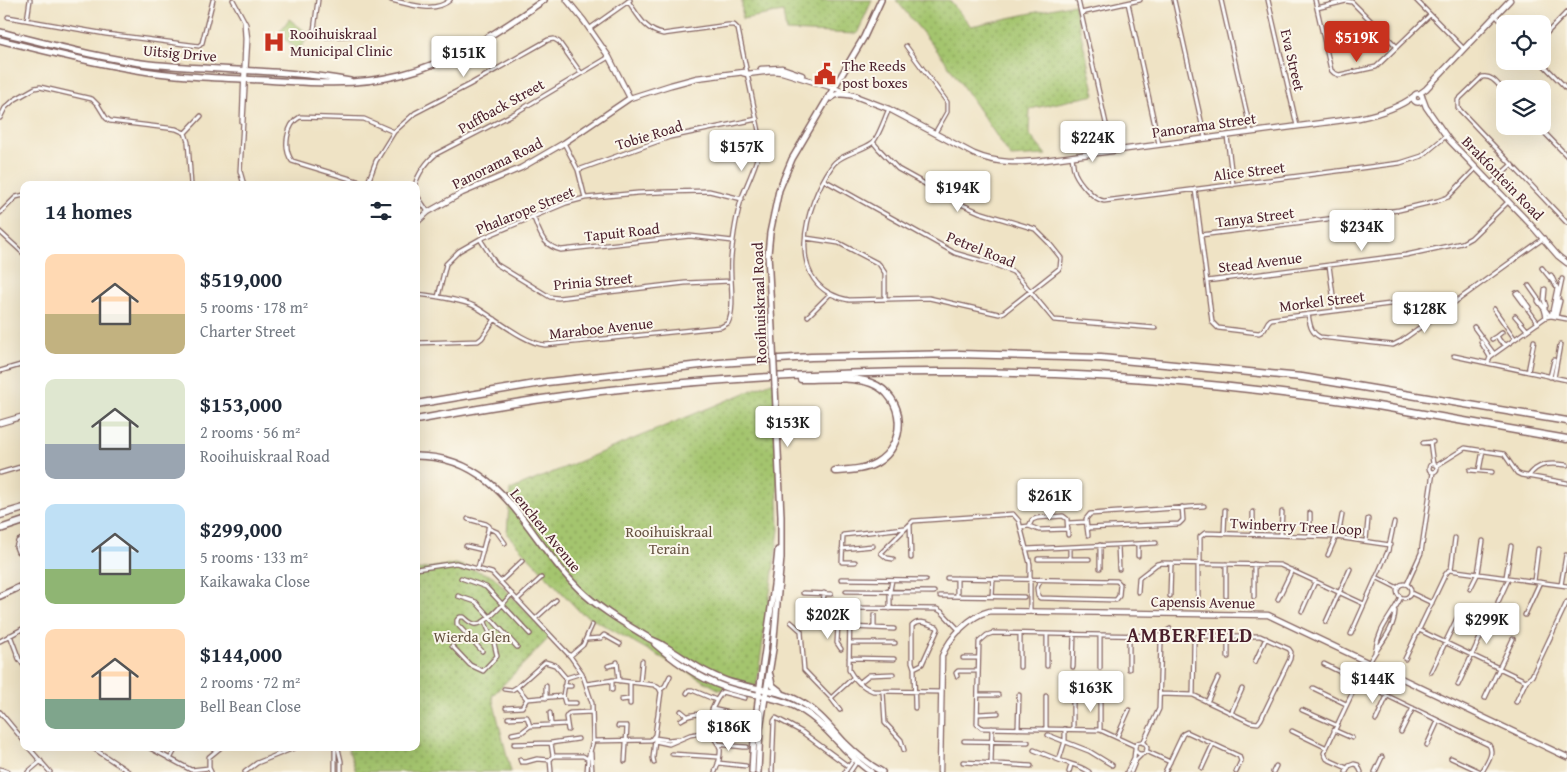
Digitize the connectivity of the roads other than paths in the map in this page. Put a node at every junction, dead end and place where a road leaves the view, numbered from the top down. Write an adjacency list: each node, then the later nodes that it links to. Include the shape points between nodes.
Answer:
1 (30, 0): 28 (street)
2 (212, 0): 28 (street, via 200,46)
3 (233, 0): 39 (street, via 244,20)
4 (318, 0): 33 (street, via 316,35)
5 (391, 0): 19 (street)
6 (450, 0): 19 (street, via 432,8)
7 (539, 0): 31 (main road, Uitsig Drive)
8 (544, 0): 31 (main road, Uitsig Drive)
9 (568, 0): 29 (street)
10 (881, 0): 48 (main road, Rooihuiskraal Road)
11 (1078, 0): 24 (street)
12 (1140, 0): 21 (street)
13 (1174, 0): 67 (street)
14 (1221, 0): 61 (street)
15 (1268, 0): 59 (street, Eva Street)
16 (1315, 0): 22 (street)
17 (1416, 0): 26 (street)
18 (1510, 0): 25 (street)
19 (402, 1)
20 (629, 1): 29 (street); 42 (street, via 649,29 657,33 734,25 738,29)
21 (1128, 3): 24 (street); 70 (street)
22 (1317, 8): 36 (street, via 1352,2); 36 (street, via 1330,66 1336,74 1376,67)
23 (1567, 12): 30 (street)
24 (1081, 13): 71 (street)
25 (1495, 15): 37 (street)
26 (1430, 16): 36 (street); 37 (street)
27 (8, 17): 28 (street)
28 (27, 20)
29 (589, 29): 38 (street)
30 (1551, 29)
31 (497, 30): 45 (main road, Uitsig Drive, via 440,63)
32 (0, 32): 39 (main road, Uitsig Drive, via 120,60)
33 (363, 35)
34 (0, 41): 43 (main road, Uitsig Drive, via 138,71)
35 (906, 46): 63 (street, via 947,102 948,112)
36 (1398, 47)
37 (1463, 48): 52 (street)
38 (609, 57): 41 (street, Puffback Street); 51 (street)
39 (246, 70): 43 (street); 45 (main road, Uitsig Drive, via 319,75)
40 (1549, 70): 47 (street)
41 (581, 73): 60 (street, via 559,42 548,40 419,111); 82 (street, Puffback Street, via 515,113 436,154)
42 (746, 73): 48 (street, Panorama Street, via 777,71); 51 (street, Panorama Street, via 697,78); 58 (street)
43 (245, 79): 45 (main road, Uitsig Drive, via 319,84); 79 (street, via 240,171)
44 (1567, 80): 47 (street)
45 (360, 82)
46 (1496, 82): 74 (street, via 1486,76 1480,79 1458,100 1458,108)
47 (1563, 84): 49 (street)
48 (833, 88): 50 (street, Panorama Street); 53 (main road, Rooihuiskraal Road)
49 (1567, 88)
50 (856, 96): 53 (main road, via 837,94); 55 (street, Panorama Street)
51 (630, 98): 54 (street, Panorama Street)
52 (1419, 98): 59 (street, Panorama Street, via 1369,116); 66 (street, Brakfontein Road)
53 (823, 107): 179 (main road, Rooihuiskraal Road, bridge, via 792,159 774,209 770,233 768,254)
54 (614, 109): 69 (street, Panorama Road)
55 (889, 109): 63 (street, Panorama Street); 68 (street)
56 (201, 116): 62 (street)
57 (0, 118): 62 (street, via 14,100 40,87 92,99 110,121 176,129)
58 (757, 119): 76 (street, Tobie Road, via 668,138); 88 (street, via 761,145)
59 (1297, 126): 61 (street, Panorama Street)
60 (394, 132): 80 (street, via 362,118 300,117 291,123 286,152 292,161); 81 (street, via 376,161)
61 (1250, 132): 64 (street, Panorama Street)
62 (185, 133): 78 (street)
63 (935, 133): 72 (street, Panorama Street, via 996,162 1017,163)
64 (1227, 135): 67 (street, Panorama Street); 84 (street)
65 (1547, 135): 73 (street)
66 (1446, 136): 75 (street, Brakfontein Road); 84 (street, Alice Street, via 1421,157 1400,163)
67 (1204, 138): 70 (street, Panorama Street)
68 (873, 142): 77 (street, via 835,162); 113 (street, via 898,169 963,205 1035,229 1049,242 1061,258 1061,267)
69 (564, 143): 76 (street); 91 (street, Panorama Road, via 521,168 468,190)
70 (1159, 144): 71 (street, Panorama Street)
71 (1112, 150): 72 (street, Panorama Street)
72 (1072, 156): 85 (street, Alice Street, via 1076,175 1100,200)
73 (1567, 156)
74 (1510, 165): 83 (street); 95 (street)
75 (1476, 168): 83 (street, Brakfontein Road); 97 (street, Tanya Street, via 1448,197 1437,201 1398,210)
76 (578, 170): 87 (street)
77 (824, 180): 98 (street, via 810,212); 113 (street, Petrel Road, via 955,253 1013,272)
78 (191, 181)
79 (243, 181)
80 (354, 181)
81 (368, 181)
82 (416, 181)
83 (1491, 183): 90 (street, Brakfontein Road)
84 (1233, 185): 85 (street, Alice Street)
85 (1195, 190): 97 (street)
86 (20, 196): 92 (street)
87 (585, 198): 88 (street, Phalarope Street, via 706,191); 93 (street, Phalarope Street)
88 (742, 199): 101 (street)
89 (420, 200): 91 (street)
90 (1508, 202): 99 (street, Brakfontein Road); 104 (street, Stead Avenue, via 1467,241 1419,253)
91 (428, 212): 94 (street, Panorama Road)
92 (0, 213)
93 (533, 216): 100 (street, Phalarope Street); 101 (street, Tapuit Road, via 543,239 561,250 690,236)
94 (420, 219)
95 (1567, 222)
96 (0, 232): 102 (street)
97 (1201, 235): 109 (street)
98 (806, 238): 115 (street, via 805,257 809,272); 118 (street, via 839,243 879,264 885,273)
99 (1544, 238): 103 (street, Brakfontein Road); 124 (street)
100 (480, 239): 108 (street, Prinia Street, via 496,264 550,297); 117 (street, Phalarope Street, via 459,251 446,264)
101 (733, 241): 108 (street)
102 (20, 250)
103 (1567, 263)
104 (1330, 265): 109 (street, Stead Avenue); 122 (street)
105 (1542, 268): 111 (street)
106 (1551, 275): 111 (street)
107 (1562, 280): 128 (street)
108 (731, 281): 129 (street, Maraboe Avenue, via 732,314 728,323 721,327 546,345 531,341)
109 (1207, 281): 125 (street, Morkel Street, via 1212,322 1220,329 1258,333 1265,330 1271,319)
110 (1529, 286): 123 (street)
111 (1557, 288): 128 (street)
112 (1545, 290): 123 (street)
113 (1031, 292): 118 (street, via 999,314 929,298); 132 (street, Petrel Road, via 1054,320)
114 (1518, 293): 131 (street)
115 (830, 294): 118 (street, via 848,300); 126 (street)
116 (420, 295): 117 (street, Maraboe Avenue)
117 (438, 297): 129 (street, Maraboe Avenue, via 471,305)
118 (885, 298)
119 (1538, 301): 128 (street)
120 (1560, 301): 128 (street)
121 (1494, 308): 137 (street)
122 (1335, 310): 124 (street, Morkel Street, via 1422,300 1433,303); 125 (street, Morkel Street)
123 (1547, 310): 128 (street)
124 (1440, 312): 125 (street, via 1390,346 1320,337 1312,331)
125 (1308, 314)
126 (808, 316)
127 (1515, 316): 134 (street)
128 (1552, 316): 130 (street); 131 (street)
129 (495, 319): 142 (street, via 478,341)
130 (1567, 319)
131 (1539, 322): 134 (street)
132 (1155, 328)
133 (1474, 328): 147 (street)
134 (1527, 330): 137 (street)
135 (1502, 332): 136 (street)
136 (1497, 336): 138 (street); 139 (street)
137 (1515, 338): 143 (street)
138 (1492, 339)
139 (1500, 341): 143 (street); 145 (street)
140 (1534, 341): 153 (street)
141 (1481, 342): 147 (street)
142 (420, 343)
143 (1506, 345): 145 (street)
144 (1560, 345): 154 (street)
145 (1501, 348): 147 (street)
146 (1454, 356): 149 (street)
147 (1491, 356): 149 (street); 150 (street)
148 (1554, 360): 154 (street)
149 (1480, 362): 150 (street)
150 (1488, 363): 153 (street)
151 (20, 365): 152 (street)
152 (0, 369)
153 (1528, 372): 154 (street)
154 (1552, 377): 155 (street)
155 (1567, 380)
156 (687, 383): 159 (highway, via 550,398); 162 (highway, via 811,374 926,372 1104,376 1311,397); 170 (highway, via 851,379 878,386 893,400 898,413 898,433 893,447 875,464)
157 (420, 403): 160 (highway, via 547,382 719,363 811,357 969,354 1101,358 1302,377)
158 (20, 417): 161 (street)
159 (420, 419)
160 (1567, 421)
161 (0, 423)
162 (1567, 439)
163 (1423, 443): 166 (street, via 1431,442)
164 (1483, 450): 166 (street, via 1464,449); 171 (street); 174 (street, via 1504,454 1518,472)
165 (420, 456): 334 (main road, Lenchen Avenue, via 459,464 492,483 579,589)
166 (1434, 465): 264 (street, via 1437,469 1433,472 1420,557)
167 (1567, 465): 174 (street, via 1546,463)
168 (20, 467): 173 (street)
169 (1470, 470): 171 (street)
170 (835, 471)
171 (1479, 471): 172 (street)
172 (1492, 472)
173 (0, 473)
174 (1528, 477): 175 (street)
175 (1567, 483)
176 (1204, 506): 177 (street)
177 (1182, 507): 190 (street, via 1091,514); 197 (street, via 1183,520 1179,524)
178 (20, 509): 185 (highway)
179 (781, 510): 369 (main road, Rooihuiskraal Road, via 781,558); 392 (main road, Rooihuiskraal Road, via 776,578)
180 (1225, 510): 200 (street)
181 (1253, 512): 201 (street)
182 (1282, 512): 202 (street)
183 (1310, 513): 205 (street)
184 (1342, 515): 206 (street)
185 (0, 516)
186 (468, 519): 194 (street, via 487,524)
187 (1368, 519): 209 (street)
188 (20, 522): 198 (highway)
189 (911, 522): 195 (street); 196 (street, via 1013,514); 230 (street)
190 (1086, 522): 191 (street); 197 (street)
191 (1068, 523): 193 (street, via 1067,518 1061,516 1037,518); 199 (street)
192 (1394, 523): 216 (street)
193 (1028, 526): 196 (street); 199 (street, via 1039,530)
194 (488, 528): 211 (street); 224 (street)
195 (906, 528): 221 (street, via 843,535); 229 (street, via 881,553)
196 (1021, 528): 222 (street)
197 (1087, 528): 204 (street)
198 (0, 529)
199 (1068, 529): 203 (street)
200 (1224, 533): 201 (street, Twinberry Tree Loop); 237 (street, Twinberry Tree Loop, via 1201,535)
201 (1253, 533): 202 (street, Twinberry Tree Loop)
202 (1281, 534): 205 (street, Twinberry Tree Loop)
203 (1068, 535)
204 (1088, 535)
205 (1310, 535): 206 (street, Twinberry Tree Loop)
206 (1337, 537): 209 (street, Twinberry Tree Loop); 227 (street)
207 (1456, 538): 246 (street)
208 (20, 540): 225 (street, via 16,547)
209 (1366, 541): 216 (street, Twinberry Tree Loop)
210 (1483, 541): 247 (street)
211 (505, 542)
212 (1156, 543): 213 (street)
213 (1138, 544): 215 (street); 228 (street)
214 (1100, 545): 215 (street); 220 (street); 242 (street)
215 (1118, 545): 243 (street)
216 (1390, 545): 248 (street)
217 (466, 546): 224 (street)
218 (873, 546): 221 (street)
219 (1511, 546): 253 (street)
220 (1070, 547): 222 (street); 232 (street)
221 (842, 549): 235 (street, via 842,562)
222 (1026, 549): 259 (street)
223 (1538, 549): 260 (street)
224 (483, 550): 241 (street)
225 (20, 553)
226 (1566, 554): 265 (street)
227 (1328, 555)
228 (1138, 556)
229 (893, 558)
230 (911, 558)
231 (1038, 559): 232 (street)
232 (1070, 559): 233 (street)
233 (1089, 559)
234 (522, 561): 261 (street)
235 (855, 562)
236 (1171, 563): 237 (street); 273 (street, via 1157,564 1140,576); 284 (street)
237 (1199, 563): 238 (street); 285 (street)
238 (1226, 564): 239 (street); 286 (street)
239 (1254, 564): 245 (street, via 1280,565); 288 (street)
240 (420, 568): 241 (street, via 453,563)
241 (478, 568): 261 (street, via 493,574)
242 (1100, 568)
243 (1119, 569)
244 (1350, 569): 274 (street)
245 (1292, 570): 262 (street); 291 (street)
246 (1451, 570): 247 (street); 296 (street)
247 (1478, 573): 253 (street); 269 (street)
248 (1376, 577): 268 (street); 298 (street)
249 (461, 578): 297 (street, via 485,586)
250 (541, 578): 292 (street)
251 (947, 578): 252 (street)
252 (957, 578): 256 (street); 283 (street)
253 (1508, 578): 260 (street); 294 (street)
254 (841, 579): 255 (street)
255 (892, 579): 258 (street); 271 (street)
256 (993, 579): 259 (street); 287 (street)
257 (1041, 579): 257 (street, via 1117,581 1120,596 1112,600 1040,598 1037,590); 259 (street)
258 (926, 580)
259 (1030, 580): 304 (street)
260 (1534, 581): 263 (street)
261 (500, 582): 277 (street)
262 (1316, 582): 274 (street); 301 (street)
263 (1540, 582): 265 (street); 307 (street)
264 (1407, 584): 268 (street); 276 (street)
265 (1561, 585): 267 (street)
266 (20, 586): 280 (main road)
267 (1567, 586)
268 (1398, 588): 289 (street)
269 (1470, 589)
270 (846, 591): 271 (street)
271 (890, 591): 272 (street); 299 (street)
272 (934, 592)
273 (1138, 592)
274 (1339, 592): 298 (street); 313 (street)
275 (803, 593): 278 (street)
276 (1411, 593): 289 (street); 296 (street)
277 (512, 594): 292 (street); 297 (street)
278 (824, 594): 279 (street); 300 (street)
279 (831, 594)
280 (0, 596)
281 (458, 596): 308 (street, via 474,602)
282 (940, 596): 283 (street)
283 (957, 596): 287 (street)
284 (1170, 596)
285 (1198, 596)
286 (1226, 596)
287 (992, 597): 290 (street)
288 (1254, 597)
289 (1401, 597): 302 (street)
290 (1024, 598)
291 (1278, 599)
292 (517, 600): 309 (street)
293 (556, 600): 309 (street)
294 (1498, 602)
295 (1567, 602): 381 (street, via 1532,676)
296 (1432, 603): 322 (street)
297 (502, 604): 308 (street); 324 (street)
298 (1364, 604): 329 (street)
299 (890, 609): 310 (street, via 854,608 850,612); 323 (street, via 937,609)
300 (822, 610): 303 (street); 314 (street, via 822,619)
301 (1302, 610)
302 (1395, 610): 347 (street, via 1394,622); 347 (street, via 1382,628)
303 (839, 612)
304 (1030, 612): 323 (street, Capensis Avenue, via 987,612 974,617); 359 (street, Capensis Avenue, via 1266,615)
305 (1459, 614): 341 (street)
306 (874, 615): 318 (street)
307 (1525, 615)
308 (490, 617): 311 (street); 344 (street)
309 (535, 619): 348 (street)
310 (850, 621): 314 (street); 316 (street)
311 (485, 622): 343 (street, via 497,656 483,671 470,666); 346 (street, via 472,624 463,617 456,622)
312 (791, 622): 419 (street, via 802,631 804,670)
313 (1326, 622)
314 (838, 624): 345 (street, via 837,643)
315 (592, 625): 336 (street)
316 (850, 627): 318 (street); 339 (street)
317 (1485, 627): 349 (street)
318 (874, 628): 319 (street)
319 (894, 628)
320 (1170, 629): 333 (street)
321 (20, 630): 331 (street)
322 (1419, 630): 341 (street); 355 (street)
323 (960, 631): 401 (street, Capensis Avenue, via 942,656)
324 (530, 634)
325 (1020, 634): 326 (street); 353 (street, via 987,635 979,642); 363 (street)
326 (1047, 634): 327 (street); 362 (street)
327 (1074, 634): 328 (street); 364 (street)
328 (1100, 634): 330 (street); 366 (street)
329 (1351, 634)
330 (1130, 635): 333 (street); 367 (street)
331 (10, 636): 338 (street); 356 (street)
332 (1228, 636): 335 (street); 350 (street); 410 (street, via 1196,637)
333 (1159, 637): 405 (street)
334 (649, 638): 392 (main road, Lenchen Avenue, via 714,676); 406 (main road, Lenchen Avenue, via 694,673 716,684)
335 (1266, 638): 358 (street); 441 (street, via 1290,650 1291,656 1262,719 1258,724)
336 (587, 639): 342 (street, via 604,635); 348 (street)
337 (1513, 639): 368 (street)
338 (0, 641)
339 (850, 643): 340 (street); 351 (street)
340 (894, 643)
341 (1445, 643): 349 (street); 372 (street)
342 (620, 644)
343 (452, 646)
344 (517, 647)
345 (841, 649)
346 (482, 650)
347 (1375, 652): 359 (street)
348 (570, 656): 371 (street)
349 (1472, 656): 368 (street); 387 (street)
350 (1228, 657)
351 (849, 658): 354 (street); 376 (street, via 850,672)
352 (963, 658): 353 (street)
353 (978, 658): 370 (street)
354 (894, 659)
355 (1404, 659)
356 (20, 660)
357 (642, 661): 383 (street)
358 (1255, 662)
359 (1369, 663): 506 (street, Capensis Avenue)
360 (1324, 664): 385 (street)
361 (608, 666): 380 (street, via 617,663)
362 (1047, 666)
363 (1020, 667)
364 (1073, 667)
365 (914, 668): 365 (street, via 913,624 918,622 937,627 922,665); 400 (street)
366 (1100, 668)
367 (1129, 668)
368 (1500, 668): 381 (street); 420 (street)
369 (770, 669): 398 (main road, Rooihuiskraal Road); 407 (main road, via 772,685)
370 (978, 671): 375 (street, via 958,671); 404 (street)
371 (582, 672): 377 (street); 386 (street)
372 (1431, 672)
373 (893, 674): 384 (street, via 868,675)
374 (670, 676): 397 (street)
375 (957, 676)
376 (854, 677): 384 (street); 419 (street)
377 (566, 678): 389 (street); 391 (street, via 555,665 545,662)
378 (1218, 678): 425 (street)
379 (612, 680): 380 (street); 386 (street); 396 (street)
380 (619, 681): 382 (street)
381 (1526, 681): 426 (street)
382 (630, 682): 383 (street); 422 (street)
383 (640, 683): 397 (street, via 654,684)
384 (859, 683): 399 (street, via 873,691)
385 (1357, 683): 416 (street); 429 (street)
386 (586, 684): 440 (street)
387 (1458, 685)
388 (546, 686): 417 (street)
389 (564, 686): 390 (street); 411 (street)
390 (571, 686)
391 (517, 687): 394 (street, via 511,691); 421 (street)
392 (760, 688): 398 (main road, Lenchen Avenue); 406 (main road, Rooihuiskraal Road)
393 (1312, 688): 429 (street)
394 (504, 689)
395 (1242, 689): 441 (street)
396 (612, 690)
397 (660, 690): 474 (street)
398 (766, 690): 407 (main road, Lenchen Avenue); 412 (main road, Rooihuiskraal Road)
399 (883, 692): 400 (street); 490 (street, via 884,722 901,740)
400 (915, 692): 401 (street); 431 (street)
401 (941, 692): 553 (street, Capensis Avenue)
402 (687, 693): 424 (street, via 692,690)
403 (992, 693): 404 (street)
404 (978, 694): 408 (street); 442 (street)
405 (1160, 694): 410 (street); 482 (street, via 1159,709)
406 (759, 695): 412 (main road, Lenchen Avenue); 546 (main road, Rooihuiskraal Road)
407 (785, 695): 500 (main road, Lenchen Avenue, via 819,714)
408 (998, 695)
409 (1019, 695): 457 (street)
410 (1193, 695): 425 (street)
411 (563, 696): 417 (street); 427 (street, via 565,703)
412 (765, 696): 513 (main road, Lenchen Avenue, via 790,704 818,721); 547 (main road, Rooihuiskraal Road)
413 (1046, 696): 458 (street)
414 (1073, 696): 460 (street)
415 (1100, 696): 462 (street)
416 (1387, 696): 432 (street); 449 (street)
417 (546, 698): 421 (street)
418 (745, 698): 424 (street, via 722,692)
419 (831, 698): 434 (street)
420 (1486, 698)
421 (527, 699): 430 (street, via 522,707)
422 (629, 699): 423 (street); 428 (street)
423 (621, 700)
424 (716, 700): 433 (street)
425 (1207, 702): 441 (street)
426 (1516, 702)
427 (576, 703)
428 (630, 704)
429 (1346, 704): 453 (street)
430 (506, 708)
431 (915, 708)
432 (1413, 708): 450 (street); 467 (street)
433 (712, 709): 444 (street); 446 (street)
434 (840, 710)
435 (1129, 710): 471 (street)
436 (1302, 710): 453 (street)
437 (681, 711): 445 (street)
438 (0, 712): 470 (street)
439 (550, 712): 451 (street)
440 (592, 712): 452 (street, via 570,713); 478 (street)
441 (1231, 713)
442 (978, 714): 443 (street); 456 (street, via 981,728)
443 (998, 714)
444 (711, 715): 445 (street); 466 (street)
445 (687, 716): 448 (street)
446 (744, 716)
447 (508, 718): 454 (street, via 526,716)
448 (681, 720)
449 (1376, 720)
450 (1438, 720): 486 (street); 563 (street, via 1491,746 1492,752)
451 (551, 724): 452 (street); 454 (street)
452 (567, 724): 461 (street)
453 (1336, 725): 463 (street)
454 (530, 726): 468 (street)
455 (618, 726): 475 (street, via 627,726)
456 (992, 728): 457 (street); 479 (street)
457 (1018, 729): 458 (street)
458 (1046, 729): 459 (street)
459 (1066, 729): 460 (street); 477 (street)
460 (1073, 729): 462 (street)
461 (568, 730)
462 (1100, 730): 471 (street)
463 (1334, 730): 472 (street); 488 (street)
464 (746, 731): 466 (street)
465 (1292, 731): 488 (street)
466 (712, 732): 474 (street, via 668,740); 484 (street)
467 (1401, 732)
468 (512, 734)
469 (1048, 735): 477 (street)
470 (20, 736)
471 (1117, 737): 489 (street)
472 (1352, 738)
473 (578, 739): 481 (street)
474 (655, 739): 475 (street); 520 (street)
475 (626, 741): 478 (street); 517 (street)
476 (964, 741): 479 (street)
477 (1065, 741): 515 (street); 525 (street, via 1096,754)
478 (593, 742): 502 (street)
479 (991, 742): 480 (street); 523 (street)
480 (1028, 742)
481 (551, 743): 483 (street); 504 (street)
482 (1143, 743): 489 (street, via 1138,743); 501 (street, via 1146,747)
483 (514, 744)
484 (718, 744): 487 (street); 505 (street)
485 (1213, 744): 519 (street, via 1186,732); 531 (street); 559 (street, via 1240,757)
486 (1428, 745)
487 (747, 747)
488 (1325, 747): 534 (street, via 1325,757)
489 (1135, 748): 501 (street, via 1137,753); 556 (street)
490 (904, 750)
491 (1034, 750): 515 (street)
492 (33, 751): 516 (street)
493 (97, 751): 538 (street)
494 (155, 751): 509 (street)
495 (174, 751): 509 (street)
496 (216, 751): 533 (street, via 209,760)
497 (286, 751): 539 (street, via 257,762)
498 (337, 751): 540 (street)
499 (338, 751): 541 (street)
500 (853, 751): 513 (street); 514 (main road, Lenchen Avenue)
501 (1144, 752): 519 (street); 557 (street)
502 (591, 753): 511 (street); 522 (street)
503 (672, 754): 505 (street)
504 (553, 756): 511 (street, via 583,756); 512 (street)
505 (719, 757): 521 (street)
506 (1567, 757)
507 (1382, 758): 562 (street)
508 (1451, 758): 563 (street)
509 (170, 759): 533 (street, via 191,770)
510 (520, 759): 512 (street, via 521,762)
511 (588, 759): 526 (street)
512 (550, 760): 542 (street)
513 (856, 760): 514 (street); 528 (street); 550 (street); 551 (main road, Lenchen Avenue)
514 (864, 760): 552 (main road, Lenchen Avenue)
515 (1059, 760): 524 (street)
516 (41, 761): 536 (street); 537 (street)
517 (625, 761)
518 (963, 762): 523 (street)
519 (1170, 762): 558 (street)
520 (654, 763)
521 (718, 763): 527 (street); 545 (street)
522 (592, 764): 526 (street); 544 (street)
523 (991, 764): 529 (street)
524 (1071, 765): 554 (street); 555 (street)
525 (1112, 765)
526 (587, 766): 543 (street)
527 (746, 766)
528 (848, 766): 548 (street, via 802,732 776,718); 549 (street)
529 (1031, 766)
530 (1276, 766): 560 (street)
531 (1202, 768)
532 (0, 769): 535 (street)
533 (210, 770)
534 (1347, 770): 561 (street, via 1351,764 1356,764)
535 (8, 772)
536 (28, 772)
537 (50, 772)
538 (128, 772)
539 (245, 772)
540 (336, 772)
541 (341, 772)
542 (551, 772)
543 (586, 772)
544 (592, 772)
545 (714, 772)
546 (752, 772)
547 (758, 772)
548 (772, 772)
549 (845, 772)
550 (850, 772)
551 (871, 772)
552 (882, 772)
553 (940, 772)
554 (1070, 772)
555 (1089, 772)
556 (1127, 772)
557 (1131, 772)
558 (1165, 772)
559 (1236, 772)
560 (1273, 772)
561 (1361, 772)
562 (1375, 772)
563 (1482, 772)

